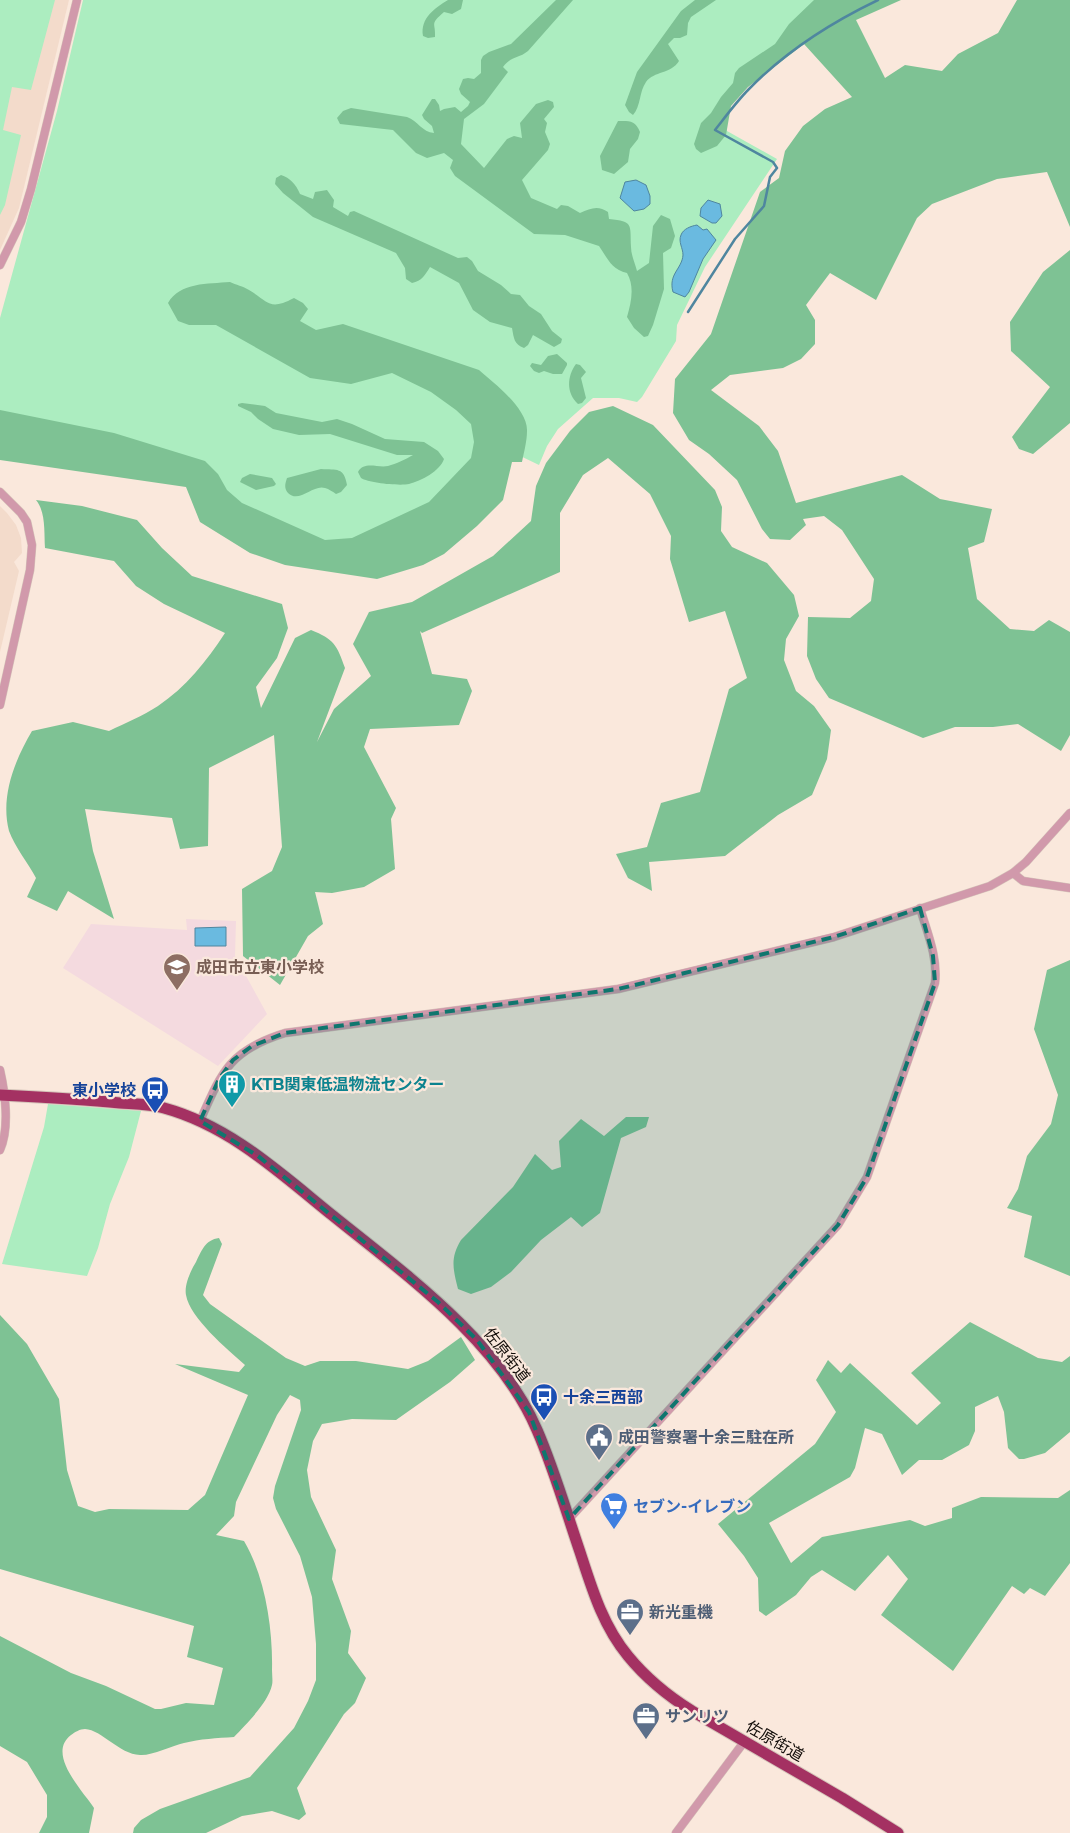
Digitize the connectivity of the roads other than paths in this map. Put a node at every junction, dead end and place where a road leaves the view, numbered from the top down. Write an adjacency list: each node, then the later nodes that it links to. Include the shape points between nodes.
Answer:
1 (77, 0): 2 (street, via 31,189 21,222)
2 (0, 265)
3 (0, 492): 4 (street, via 27,522 32,550)
4 (0, 705)
5 (1070, 813): 6 (street)
6 (1013, 873): 7 (street, via 1022,881); 8 (street, via 990,886)
7 (1070, 888)
8 (920, 908): 11 (street, via 834,937 618,989 285,1032 252,1046 233,1060 219,1079); 13 (street, via 936,971 934,983 867,1177 838,1225)
9 (0, 1070): 10 (street)
10 (2, 1095): 11 (highway, 佐原街道, via 162,1107); 12 (street, via 4,1136)
11 (200, 1121): 13 (highway, 佐原街道, via 234,1138 258,1156 438,1302 476,1340 529,1412)
12 (0, 1150)
13 (569, 1519): 14 (highway, 佐原街道, via 596,1602 627,1655 673,1699)
14 (744, 1742): 15 (street); 16 (highway, 佐原街道)
15 (676, 1833)
16 (898, 1833)

